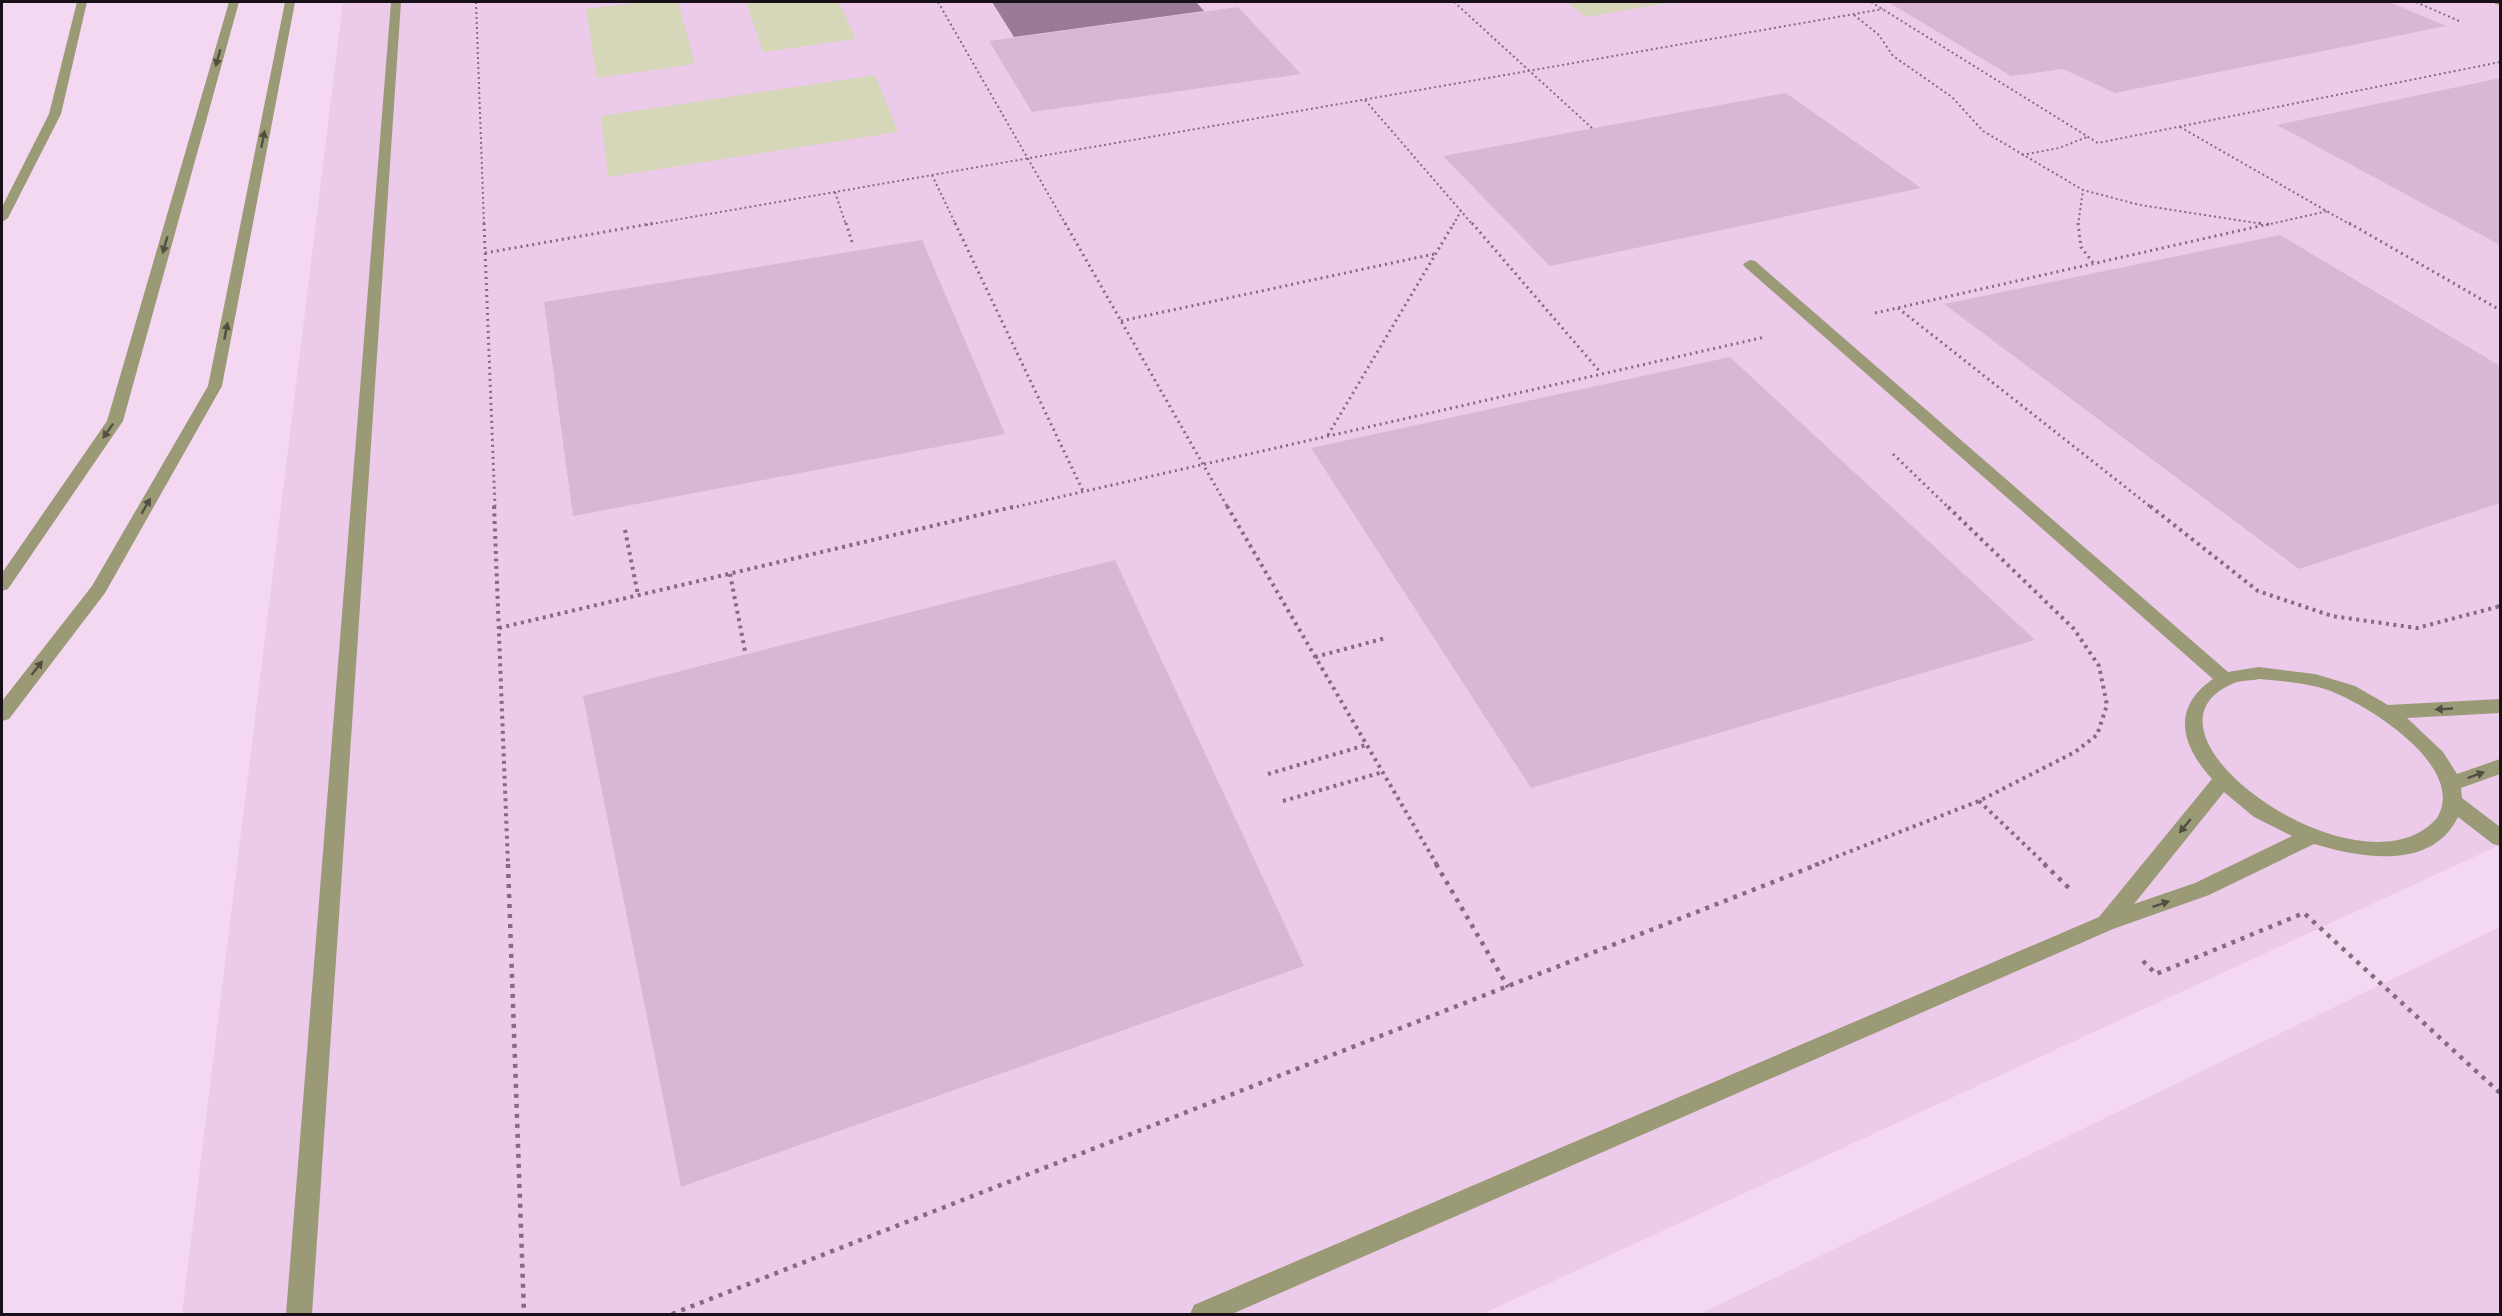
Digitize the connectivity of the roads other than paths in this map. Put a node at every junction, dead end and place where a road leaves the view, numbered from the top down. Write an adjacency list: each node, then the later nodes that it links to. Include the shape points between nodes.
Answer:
1 (81, 2): 5 (street, via 55,114)
2 (234, 2): 7 (street, one-way to 7, via 115,421)
3 (290, 2): 11 (street, one-way to 3, via 99,588 215,386)
4 (396, 2): 18 (street)
5 (2, 218)
6 (1750, 264): 8 (street)
7 (2, 585)
8 (2225, 679): 10 (street, via 2259,673 2301,676 2346,690); 13 (street, via 2201,695 2192,720 2200,750)
9 (2500, 706): 10 (street, one-way to 10)
10 (2387, 712): 14 (street, via 2428,746)
11 (2, 714)
12 (2500, 766): 14 (street, one-way to 12)
13 (2222, 781): 15 (street, via 2263,813); 17 (street, one-way to 17)
14 (2452, 793): 15 (street, via 2445,825 2424,841 2394,848 2355,848); 16 (street)
15 (2312, 836): 17 (street, one-way to 15, via 2202,889)
16 (2500, 838)
17 (2106, 923): 19 (street)
18 (299, 1314)
19 (1203, 1314)

